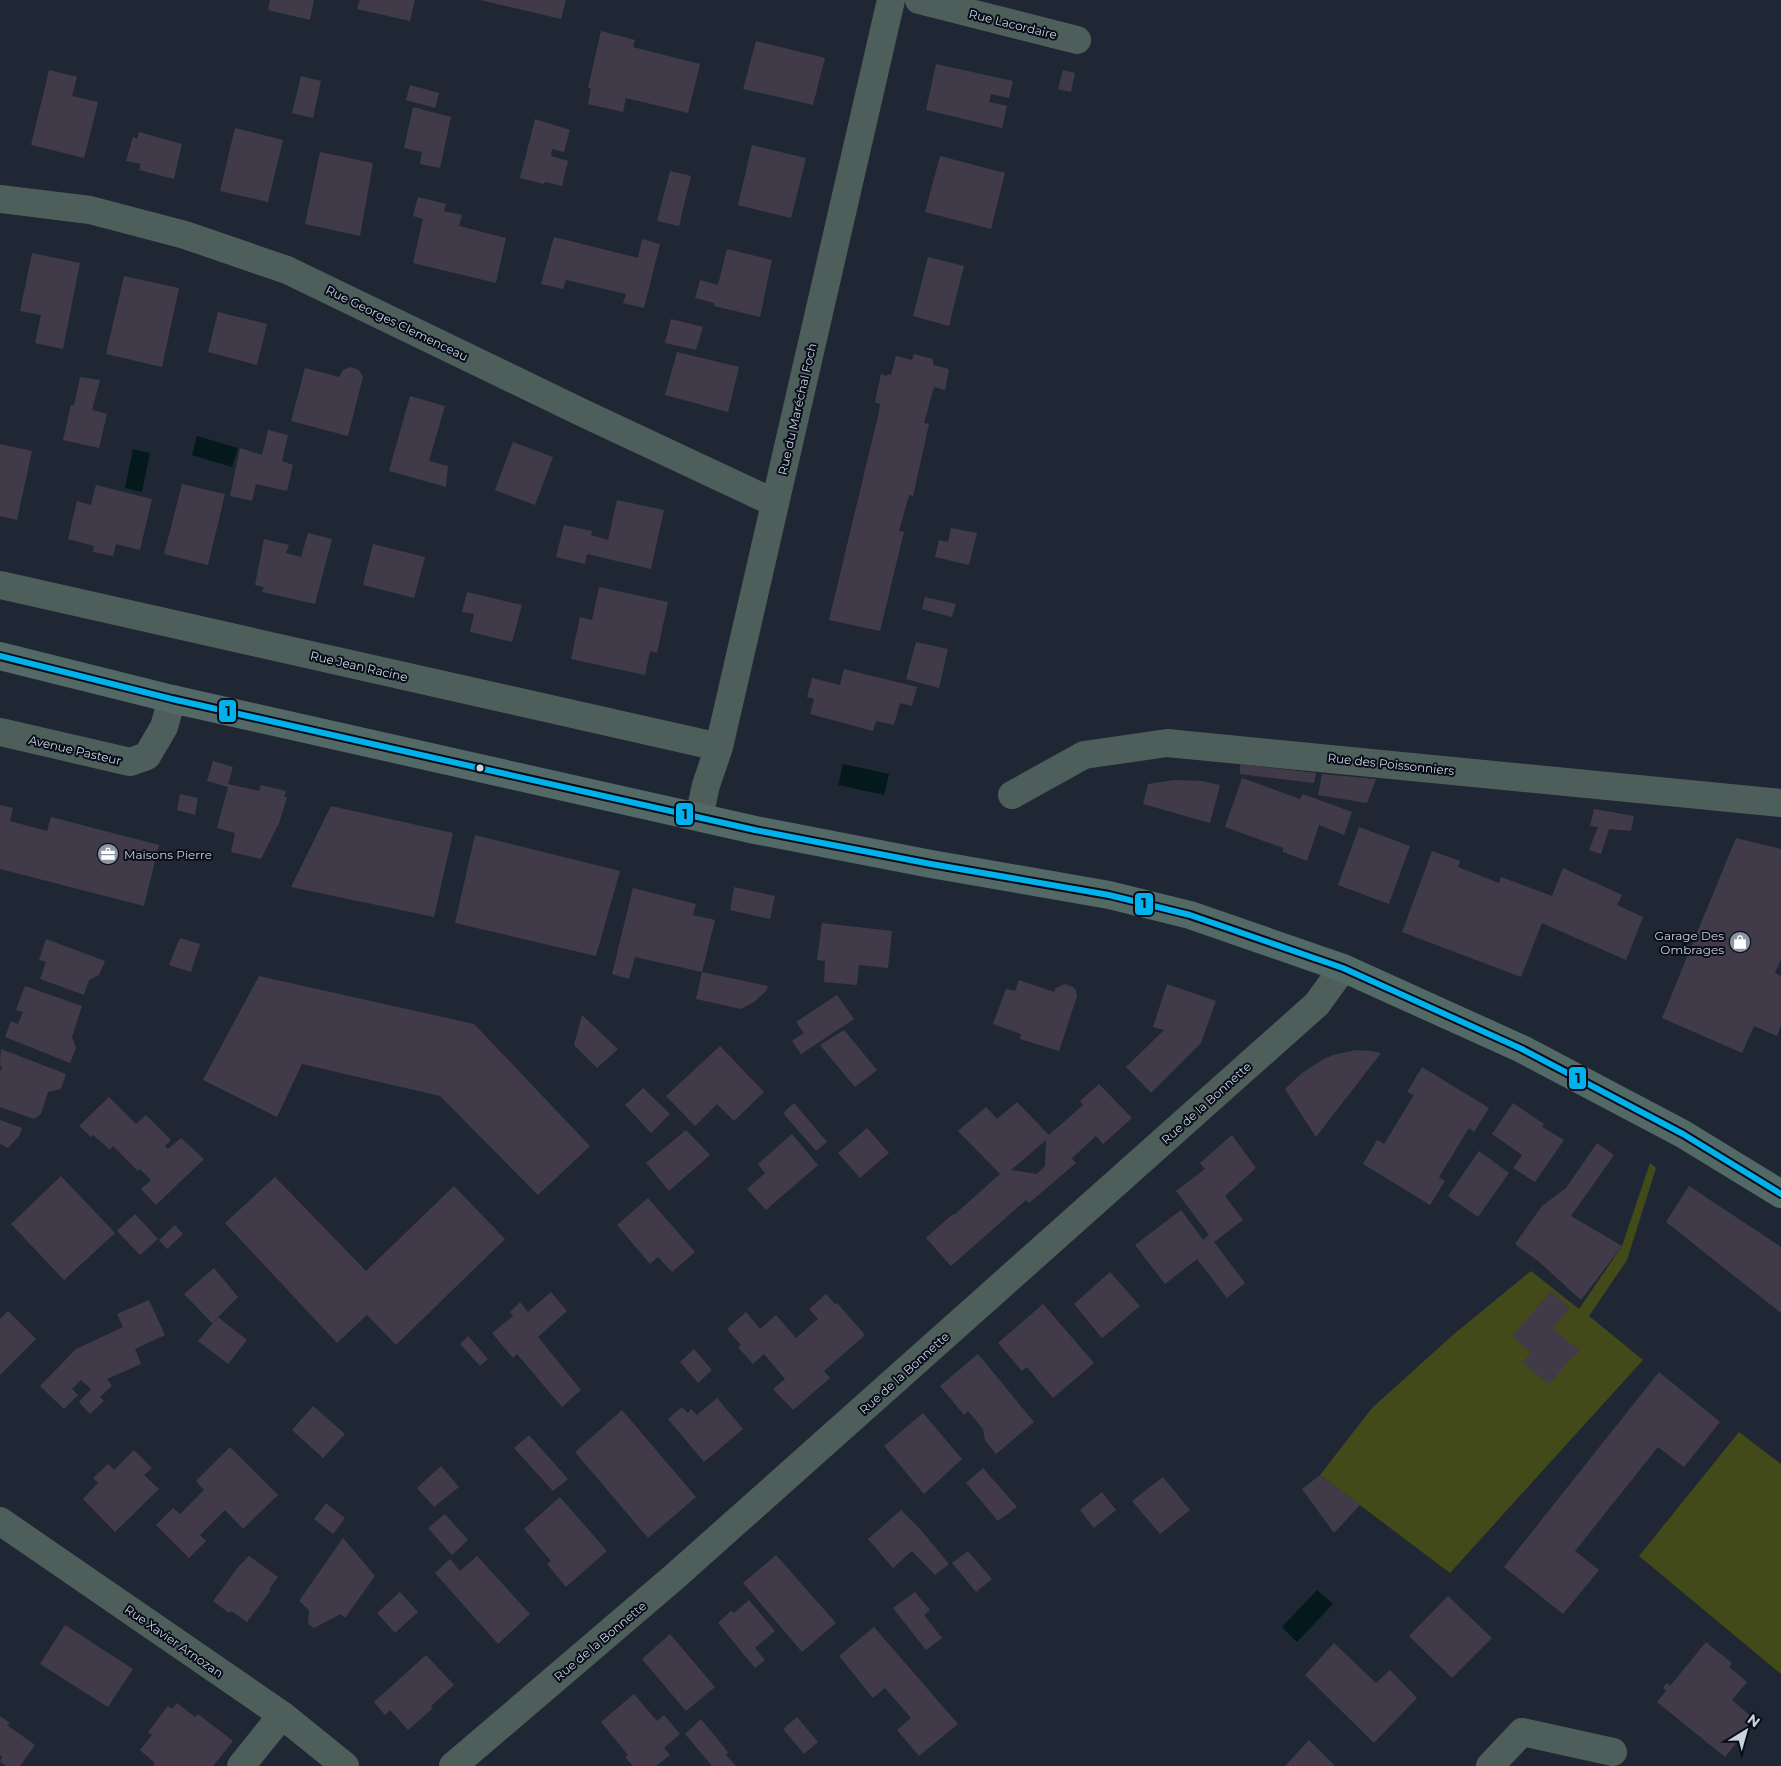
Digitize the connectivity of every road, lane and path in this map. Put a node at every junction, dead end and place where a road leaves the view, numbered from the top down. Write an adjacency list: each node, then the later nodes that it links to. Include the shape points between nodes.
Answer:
1 (891, 0): 5 (street, Rue du Maréchal Foch)
2 (919, 0): 3 (street, Rue Lacordaire)
3 (1077, 40)
4 (0, 199): 5 (street, Rue Georges Clemenceau, via 90,210 185,235 288,270)
5 (775, 503): 10 (street, Rue du Maréchal Foch)
6 (0, 585): 10 (street, Rue Jean Racine)
7 (0, 656): 8 (main road)
8 (172, 699): 9 (street, Avenue Pasteur, via 164,727 147,756 130,762); 13 (main road)
9 (0, 732)
10 (719, 747): 13 (street, Rue du Maréchal Foch)
11 (1012, 795): 12 (street, Rue des Poissonniers, via 1084,755 1166,742)
12 (1781, 803)
13 (699, 817): 14 (main road, via 806,841 1109,895 1190,915)
14 (1343, 968): 15 (main road, via 1522,1049 1683,1134); 21 (street, Rue de la Bonnette, via 1317,1004 1295,1024 661,1589)
15 (1781, 1194)
16 (0, 1521): 17 (street, Rue Xavier Arnozan)
17 (282, 1715): 19 (street); 20 (street, Rue Xavier Arnozan)
18 (1613, 1752): 22 (street, via 1522,1732)
19 (241, 1766)
20 (345, 1766)
21 (453, 1766)
22 (1490, 1766)

